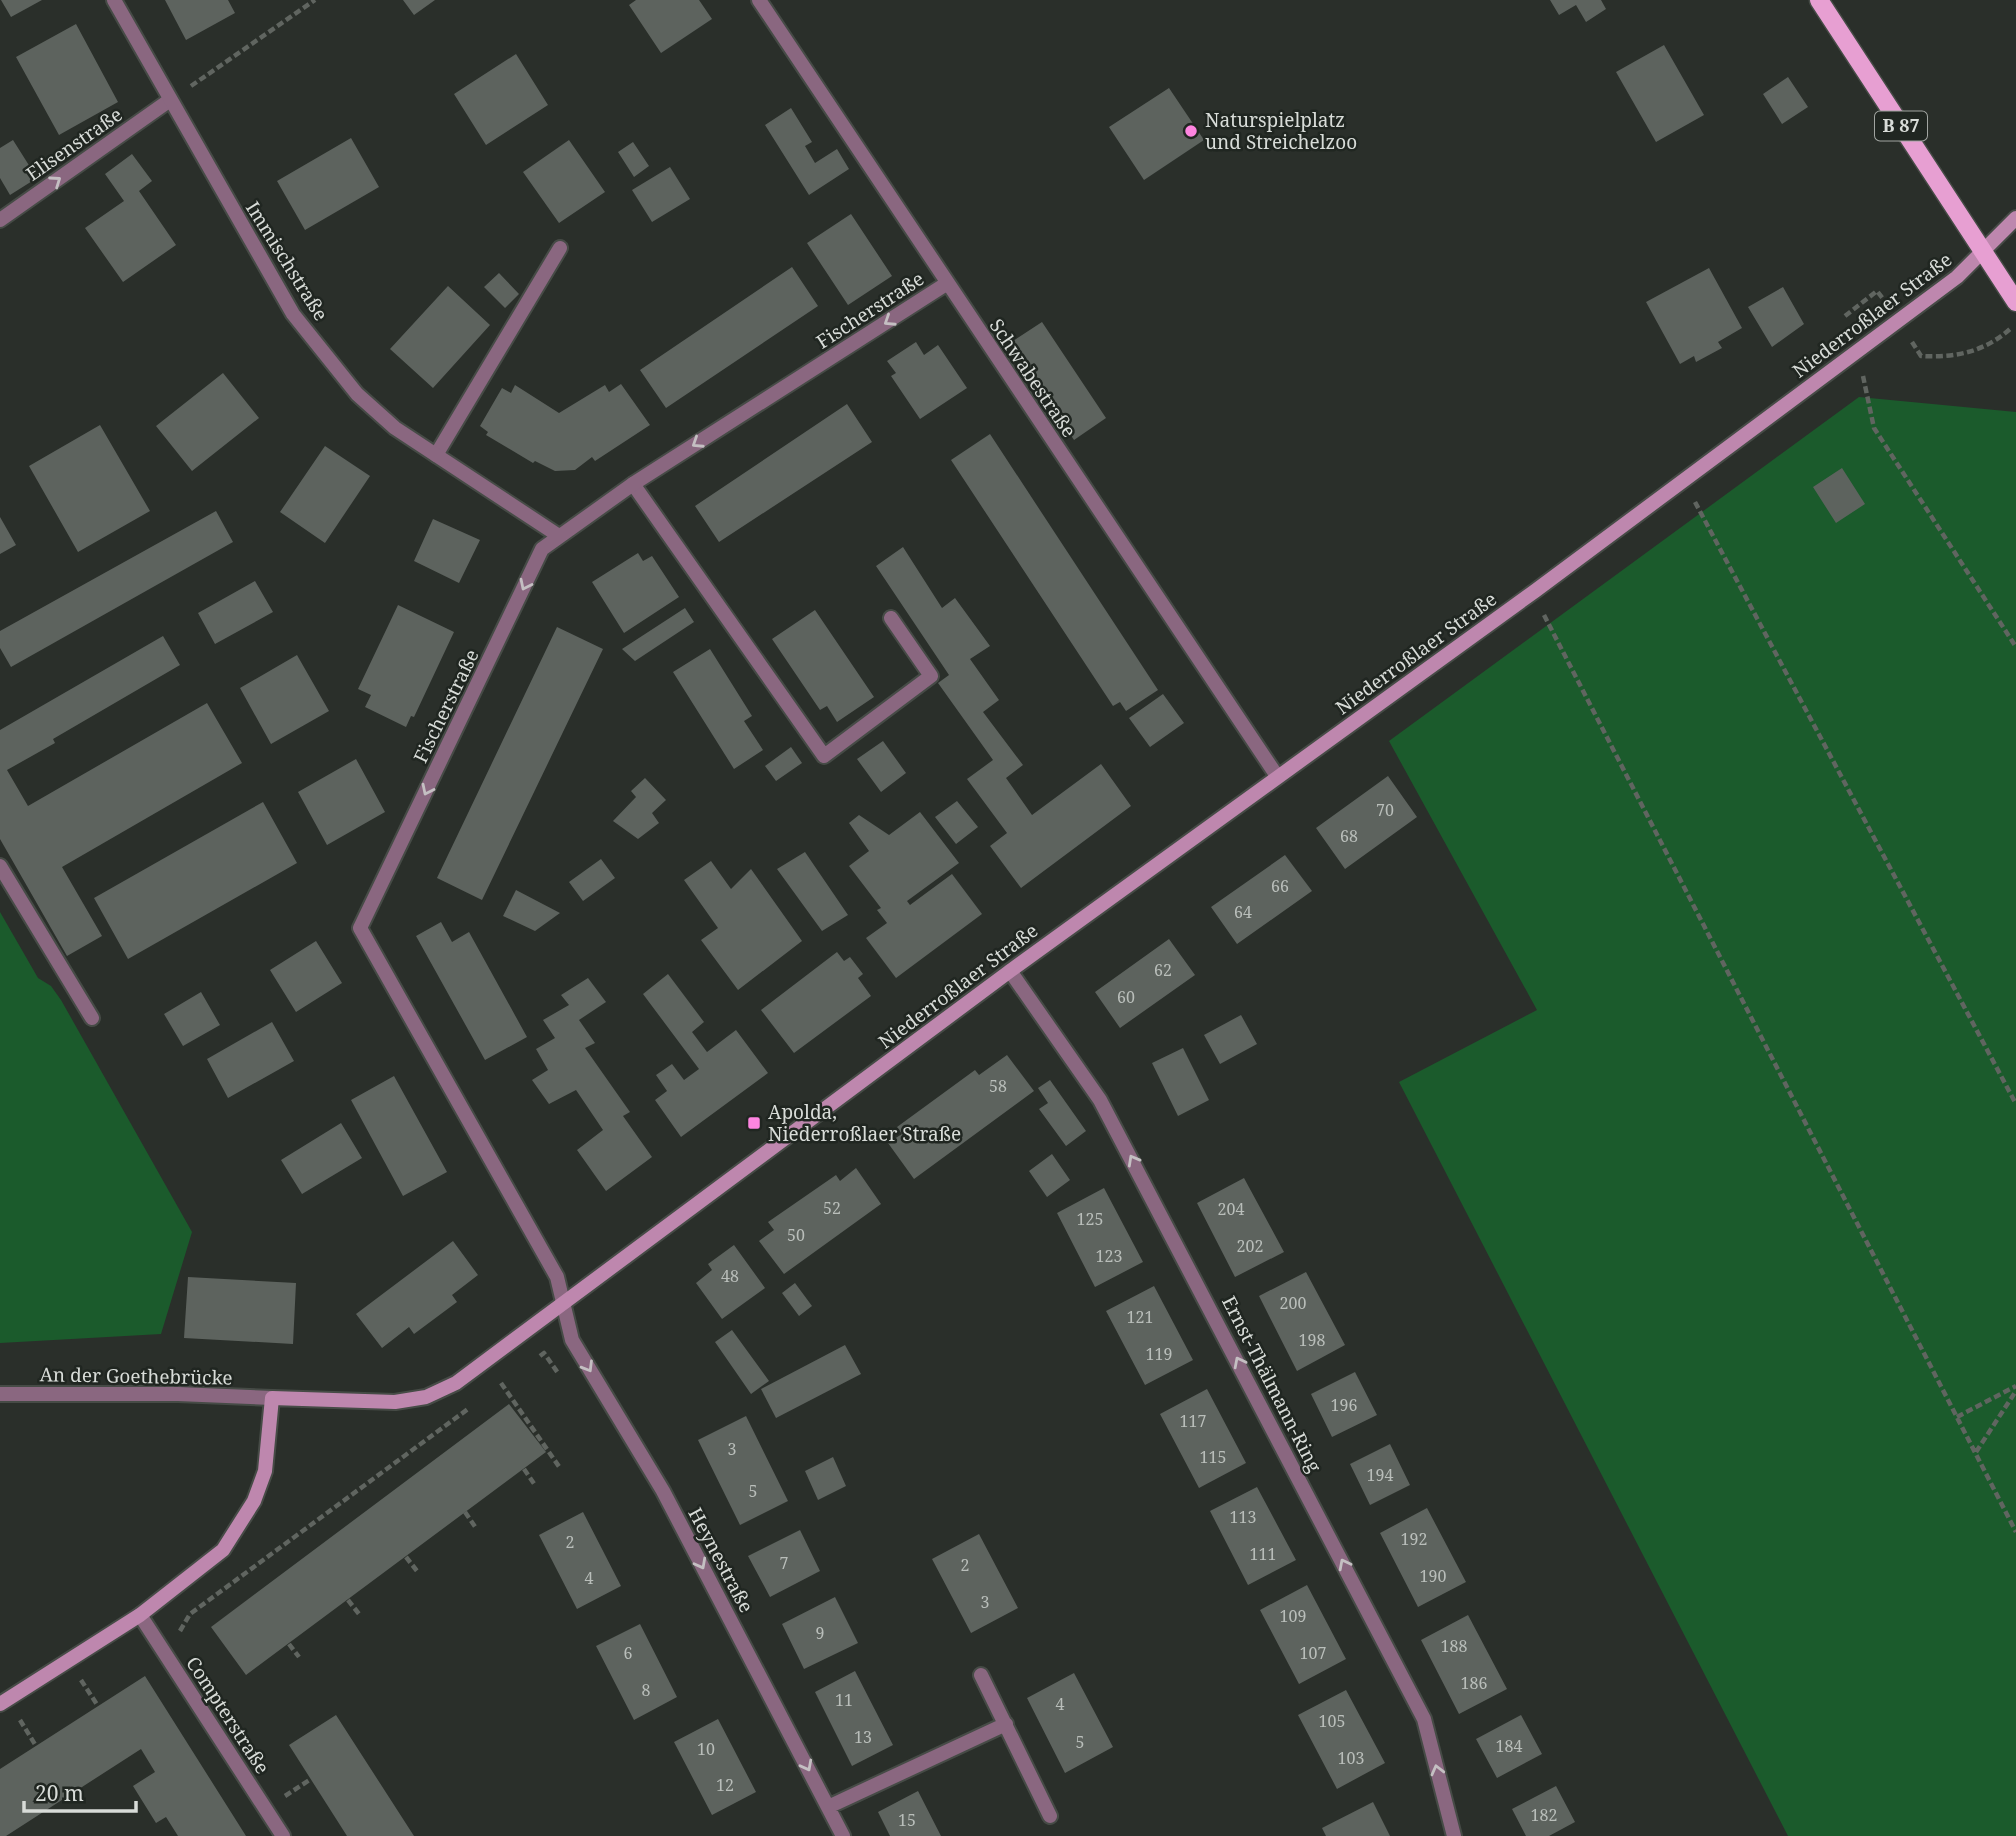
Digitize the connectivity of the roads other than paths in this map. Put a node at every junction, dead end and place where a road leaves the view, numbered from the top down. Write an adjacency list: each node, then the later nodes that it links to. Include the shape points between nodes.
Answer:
1 (114, 0): 4 (street, Immischstraße)
2 (759, 0): 9 (street, Schwabestraße)
3 (1819, 0): 8 (main road, B 87)
4 (170, 100): 6 (street, Elisenstraße, one-way to 4); 11 (street, Immischstraße, via 293,314 357,394 395,428)
5 (2016, 218): 8 (main road, Niederroßlaer Straße)
6 (0, 220)
7 (560, 248): 11 (street)
8 (1983, 252): 10 (main road, B 87); 15 (main road, Niederroßlaer Straße, via 1957,277 1535,591)
9 (946, 284): 12 (street, Fischerstraße, one-way to 12); 15 (street, Schwabestraße)
10 (2016, 302)
11 (436, 455): 13 (street, Immischstraße)
12 (633, 484): 13 (street, Fischerstraße); 14 (street, via 824,757 931,676)
13 (559, 536): 19 (street, Fischerstraße, one-way to 19, via 542,549 360,928 557,1277)
14 (891, 618)
15 (1277, 776): 17 (main road, Niederroßlaer Straße)
16 (0, 866): 18 (street)
17 (1010, 971): 19 (main road, Niederroßlaer Straße); 30 (street, Ernst-Thälmann-Ring, one-way to 17, via 1424,1719 1100,1100)
18 (92, 1018)
19 (564, 1304): 21 (main road, Niederroßlaer Straße, via 456,1382 426,1397 366,1404); 26 (street, Heynestraße, one-way to 26, via 572,1340 663,1491)
20 (0, 1394): 21 (street, An der Goethebrücke)
21 (272, 1398): 22 (main road, via 265,1471 238,1529 223,1550)
22 (140, 1615): 24 (main road); 28 (street, Compterstraße)
23 (981, 1675): 25 (street)
24 (0, 1703)
25 (1006, 1724): 26 (street); 27 (street)
26 (828, 1807): 29 (street, Heynestraße)
27 (1050, 1816)
28 (283, 1836)
29 (843, 1836)
30 (1454, 1836)

